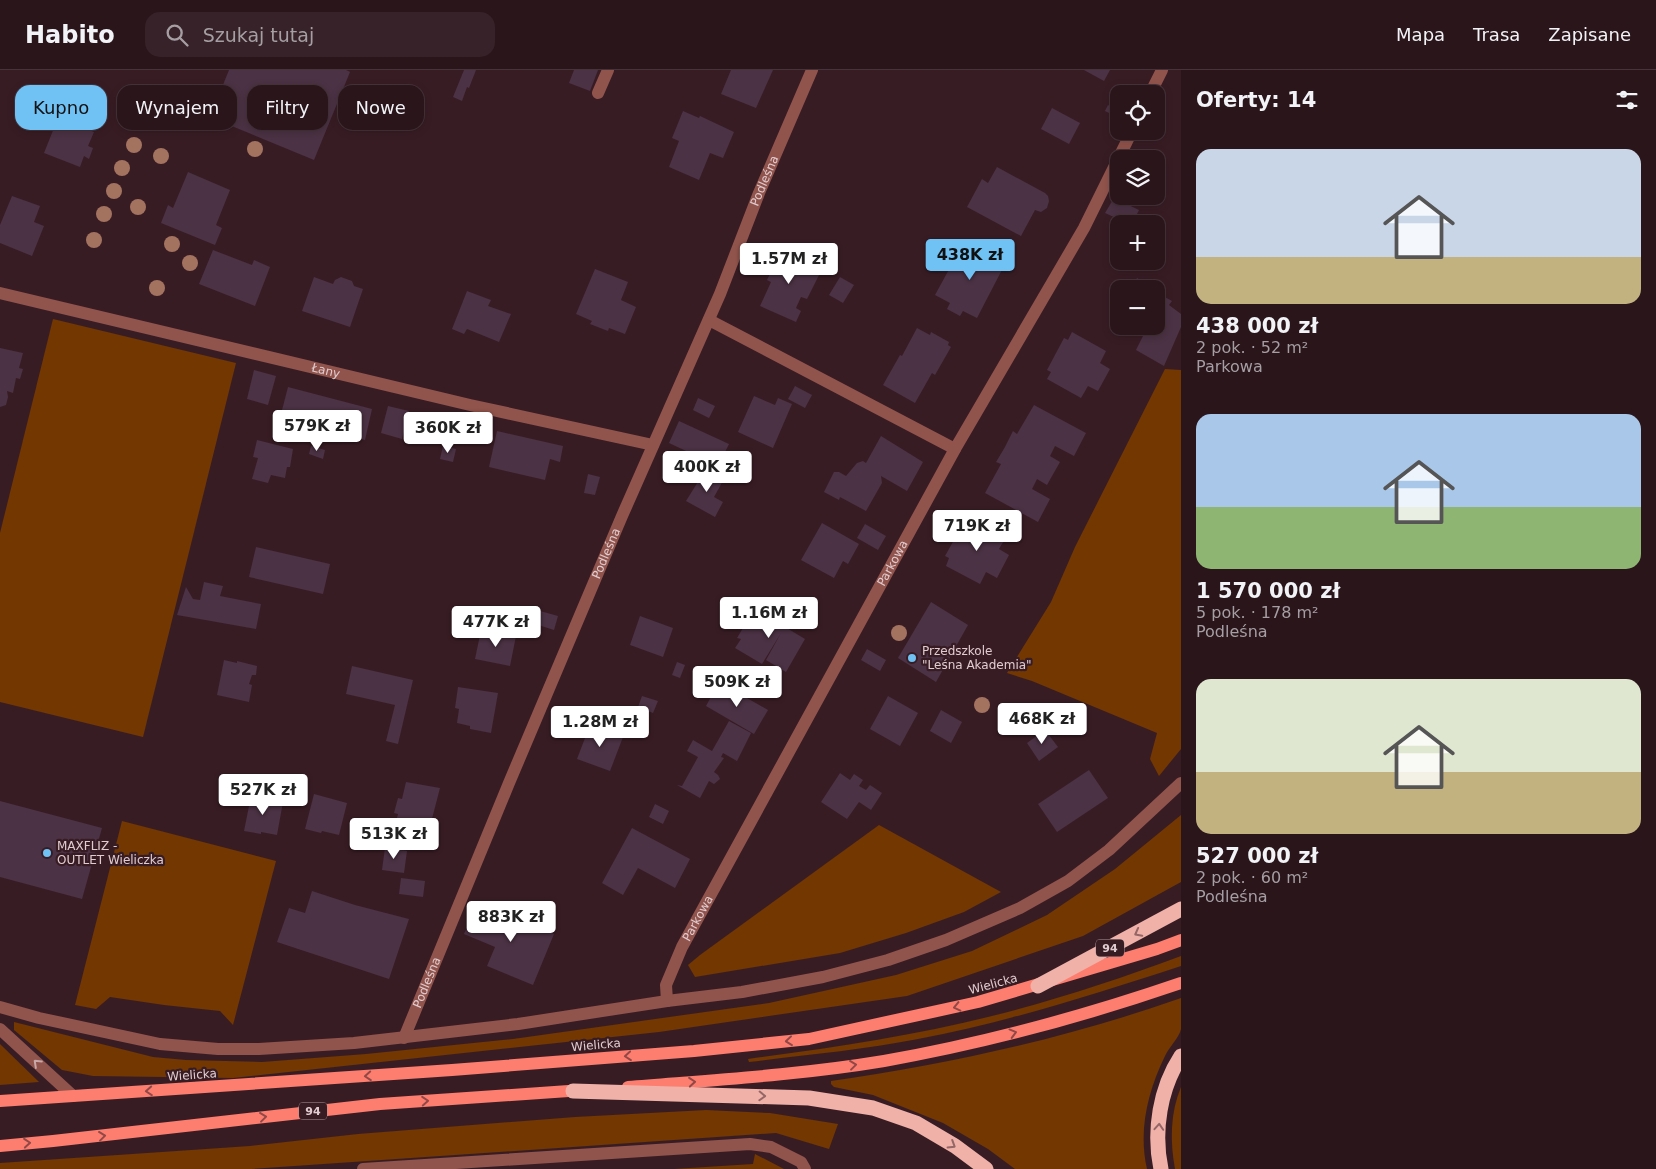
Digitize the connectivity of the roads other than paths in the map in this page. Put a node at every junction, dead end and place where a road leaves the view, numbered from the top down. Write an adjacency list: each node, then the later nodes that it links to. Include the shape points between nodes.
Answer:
1 (608, 70): 5 (street)
2 (812, 70): 8 (street, Podleśna)
3 (1162, 70): 4 (street)
4 (1154, 85)
5 (598, 92)
6 (1127, 140): 10 (street, Parkowa, via 1075,244)
7 (0, 293): 9 (street, Łany, via 470,405)
8 (709, 320): 9 (street, Podleśna); 10 (street)
9 (653, 445): 19 (street, Podleśna)
10 (955, 449): 16 (street, Parkowa, via 682,946 666,986)
11 (1181, 783): 16 (street, via 1109,850 1068,881 1020,908 962,933 888,960 823,977 742,992)
12 (1181, 909): 15 (highway, 94, one-way to 15)
13 (1181, 940): 15 (main road, Wielicka)
14 (1181, 983): 21 (main road, one-way to 14, via 774,1075 884,1061 1085,1014)
15 (1038, 986): 22 (main road, Wielicka / 94, one-way to 22, via 810,1039 452,1070)
16 (667, 1001): 19 (street)
17 (0, 1007): 19 (street, via 160,1044 218,1049 312,1046)
18 (0, 1029): 22 (street, one-way to 18)
19 (404, 1038)
20 (1181, 1056): 28 (highway, one-way to 20, via 1160,1112 1166,1085)
21 (574, 1091): 24 (main road, 94, one-way to 21, via 380,1104); 27 (highway, one-way to 27, via 809,1098 873,1108 916,1123)
22 (73, 1096): 23 (main road, Wielicka / 94)
23 (0, 1101)
24 (0, 1146)
25 (363, 1169): 26 (street, via 750,1144 771,1147 801,1162)
26 (805, 1169)
27 (986, 1169)
28 (1161, 1169)

